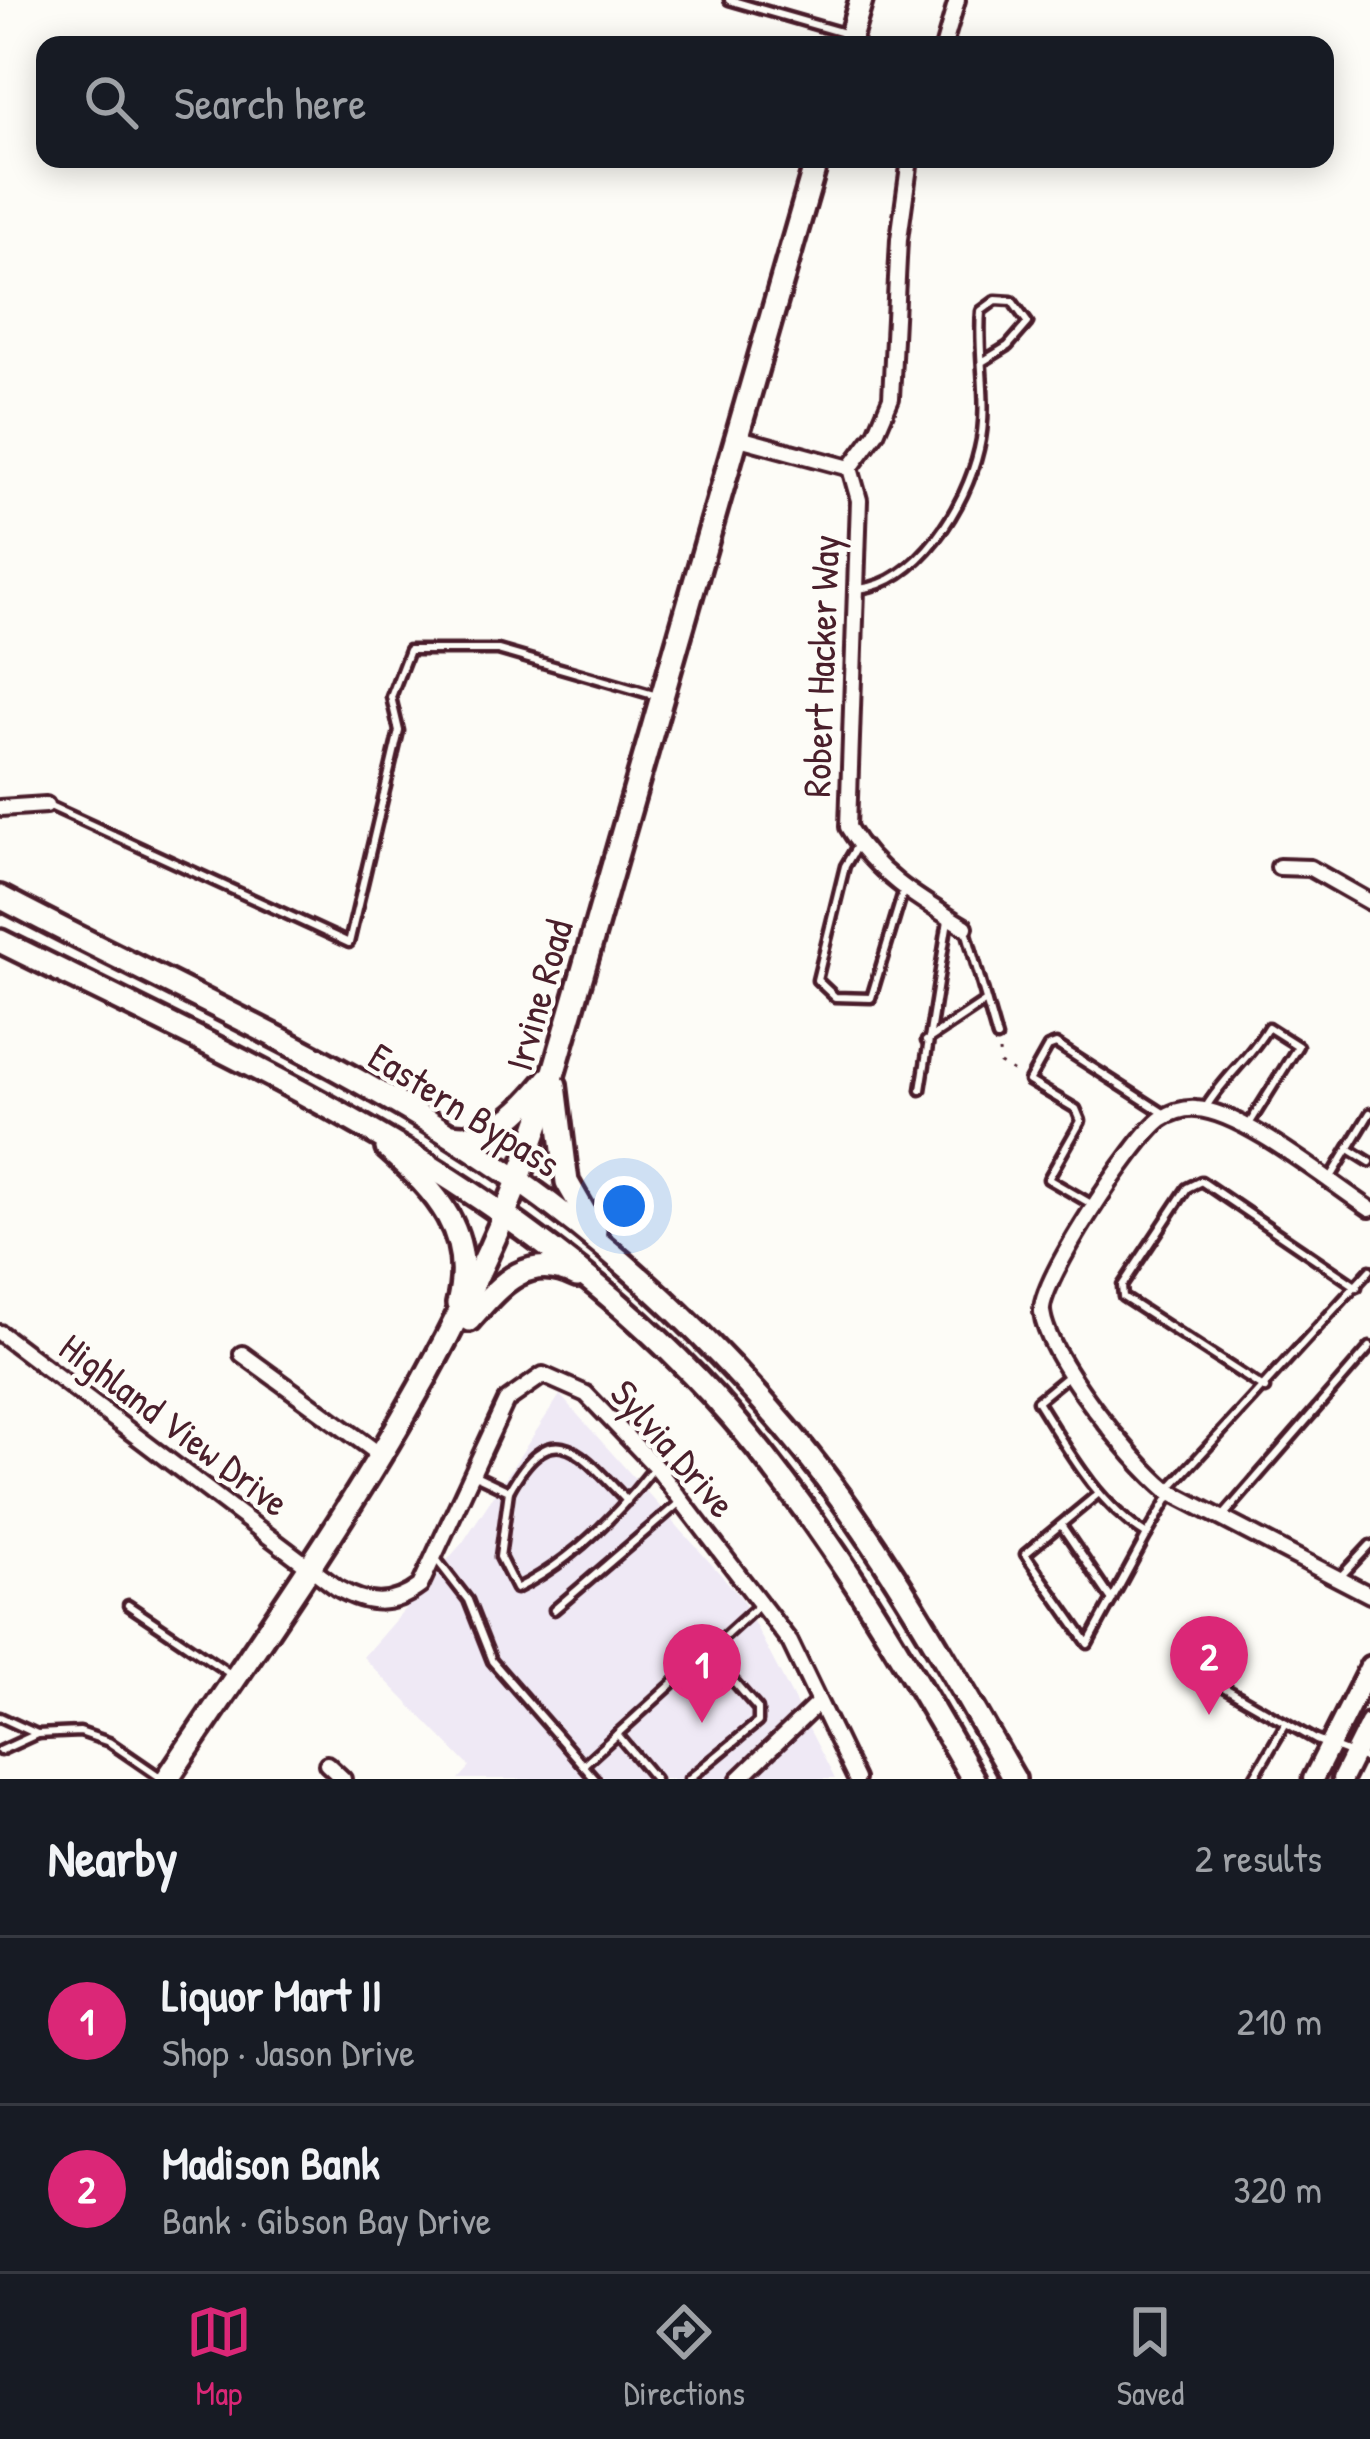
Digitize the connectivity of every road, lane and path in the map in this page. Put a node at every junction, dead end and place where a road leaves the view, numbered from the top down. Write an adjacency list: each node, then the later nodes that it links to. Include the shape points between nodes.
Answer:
1 (729, 0): 4 (lane)
2 (861, 0): 5 (main road)
3 (958, 0): 6 (street)
4 (838, 36)
5 (851, 36)
6 (947, 36)
7 (814, 168): 10 (main road, Irvine Road)
8 (909, 168): 11 (street, via 891,398)
9 (982, 362): 9 (lane, via 981,310 1012,302 1028,323); 12 (lane, via 980,448 964,492 915,563 892,582)
10 (739, 437): 11 (street); 13 (main road, Irvine Road)
11 (850, 468): 12 (street, Robert Hacker Way, via 859,500)
12 (855, 589): 16 (street, Robert Hacker Way, via 848,827)
13 (660, 697): 14 (lane, via 498,650 409,650 391,697 400,731 349,943); 27 (main road, Irvine Road)
14 (46, 805): 15 (street)
15 (0, 808)
16 (858, 844): 18 (street, Robert Hacker Way); 18 (lane, via 845,866 817,980 835,997 871,998)
17 (1279, 867): 20 (street, via 1310,868)
18 (903, 889): 21 (street, Robert Hacker Way)
19 (0, 897): 35 (main road, Eastern Bypass)
20 (1370, 902)
21 (949, 917): 22 (street, Robert Hacker Way); 26 (lane)
22 (965, 927): 24 (lane)
23 (0, 941): 32 (main road, Eastern Bypass)
24 (986, 1001): 25 (lane); 26 (lane)
25 (997, 1038): 28 (path, via 1000,1064)
26 (926, 1041): 29 (lane)
27 (554, 1073): 35 (main road, via 499,1127); 38 (main road, Irvine Road); 43 (main road, via 567,1182)
28 (1029, 1082): 33 (lane, via 1056,1044); 41 (lane, via 1080,1114 1048,1179)
29 (920, 1090)
30 (1204, 1111): 33 (street); 34 (street); 34 (lane, via 1268,1028 1298,1046)
31 (1370, 1113): 36 (lane)
32 (350, 1116): 42 (main road, Eastern Bypass); 48 (main road, via 427,1184 452,1219 464,1276)
33 (1168, 1116): 41 (street, via 1138,1144)
34 (1246, 1129): 39 (street)
35 (447, 1134): 38 (main road, Eastern Bypass)
36 (1349, 1149): 37 (lane); 39 (lane)
37 (1370, 1162)
38 (519, 1181): 42 (main road, Irvine Road); 43 (main road, Eastern Bypass)
39 (1328, 1182): 40 (street)
40 (1367, 1200)
41 (1097, 1208): 51 (street, via 1042,1300 1048,1331)
42 (507, 1214): 46 (main road, Eastern Bypass); 48 (main road, Irvine Road)
43 (613, 1256): 96 (main road, Eastern Bypass, via 712,1348 820,1471 899,1583)
44 (1370, 1270): 45 (lane)
45 (1357, 1287): 52 (lane); 52 (lane, via 1201,1181 1187,1188 1122,1286 1123,1298)
46 (602, 1289): 48 (main road, via 549,1267 518,1271); 95 (main road, Eastern Bypass, via 717,1401 802,1504)
47 (0, 1333): 66 (street, Highland View Drive)
48 (448, 1343): 53 (main road, Irvine Road)
49 (1370, 1347): 61 (lane)
50 (242, 1354): 53 (street)
51 (1072, 1371): 57 (street, via 1124,1449); 58 (lane, via 1037,1401)
52 (1265, 1389): 57 (lane)
53 (383, 1457): 66 (main road, Irvine Road)
54 (655, 1466): 55 (street, Sylvia Drive, via 586,1394 543,1376 506,1402); 59 (lane); 60 (street, Sylvia Drive)
55 (473, 1474): 56 (lane); 65 (street, Sylvia Drive)
56 (509, 1491): 59 (lane, via 530,1457 562,1445 579,1450); 59 (lane, via 500,1558 516,1589 546,1574)
57 (1170, 1491): 61 (street); 63 (lane)
58 (1100, 1493): 62 (lane); 63 (lane)
59 (627, 1501)
60 (682, 1501): 70 (street, Sylvia Drive); 72 (lane)
61 (1222, 1517): 67 (street)
62 (1061, 1525): 69 (lane); 69 (lane, via 1025,1554 1088,1644)
63 (1148, 1535): 69 (lane)
64 (1370, 1545): 67 (lane)
65 (435, 1557): 66 (street, Sylvia Drive, via 420,1586 378,1604 357,1600); 87 (lane, via 468,1600 492,1661)
66 (310, 1568): 76 (main road, Irvine Road)
67 (1339, 1579): 68 (street)
68 (1370, 1595)
69 (1112, 1600)
70 (760, 1604): 73 (lane); 77 (street, Sylvia Drive, via 790,1642)
71 (128, 1605): 76 (lane)
72 (554, 1610)
73 (708, 1652): 82 (lane); 92 (lane, via 758,1709 758,1722)
74 (1181, 1663): 79 (lane)
75 (1370, 1666): 83 (street)
76 (235, 1677): 88 (main road, Irvine Road)
77 (817, 1704): 93 (street); 94 (street, Sylvia Drive)
78 (0, 1717): 81 (lane)
79 (1286, 1723): 83 (lane); 97 (lane)
80 (1370, 1723): 85 (street)
81 (37, 1734): 84 (lane); 88 (lane, via 80,1732 109,1742)
82 (617, 1734): 87 (lane); 91 (lane)
83 (1330, 1745): 85 (lane); 98 (street)
84 (0, 1750)
85 (1361, 1759): 99 (street)
86 (327, 1764): 89 (street)
87 (583, 1765): 90 (lane)
88 (165, 1779)
89 (343, 1779)
90 (595, 1779)
91 (655, 1779)
92 (689, 1779)
93 (739, 1779)
94 (856, 1779)
95 (973, 1779)
96 (1014, 1779)
97 (1253, 1779)
98 (1313, 1779)
99 (1342, 1779)

